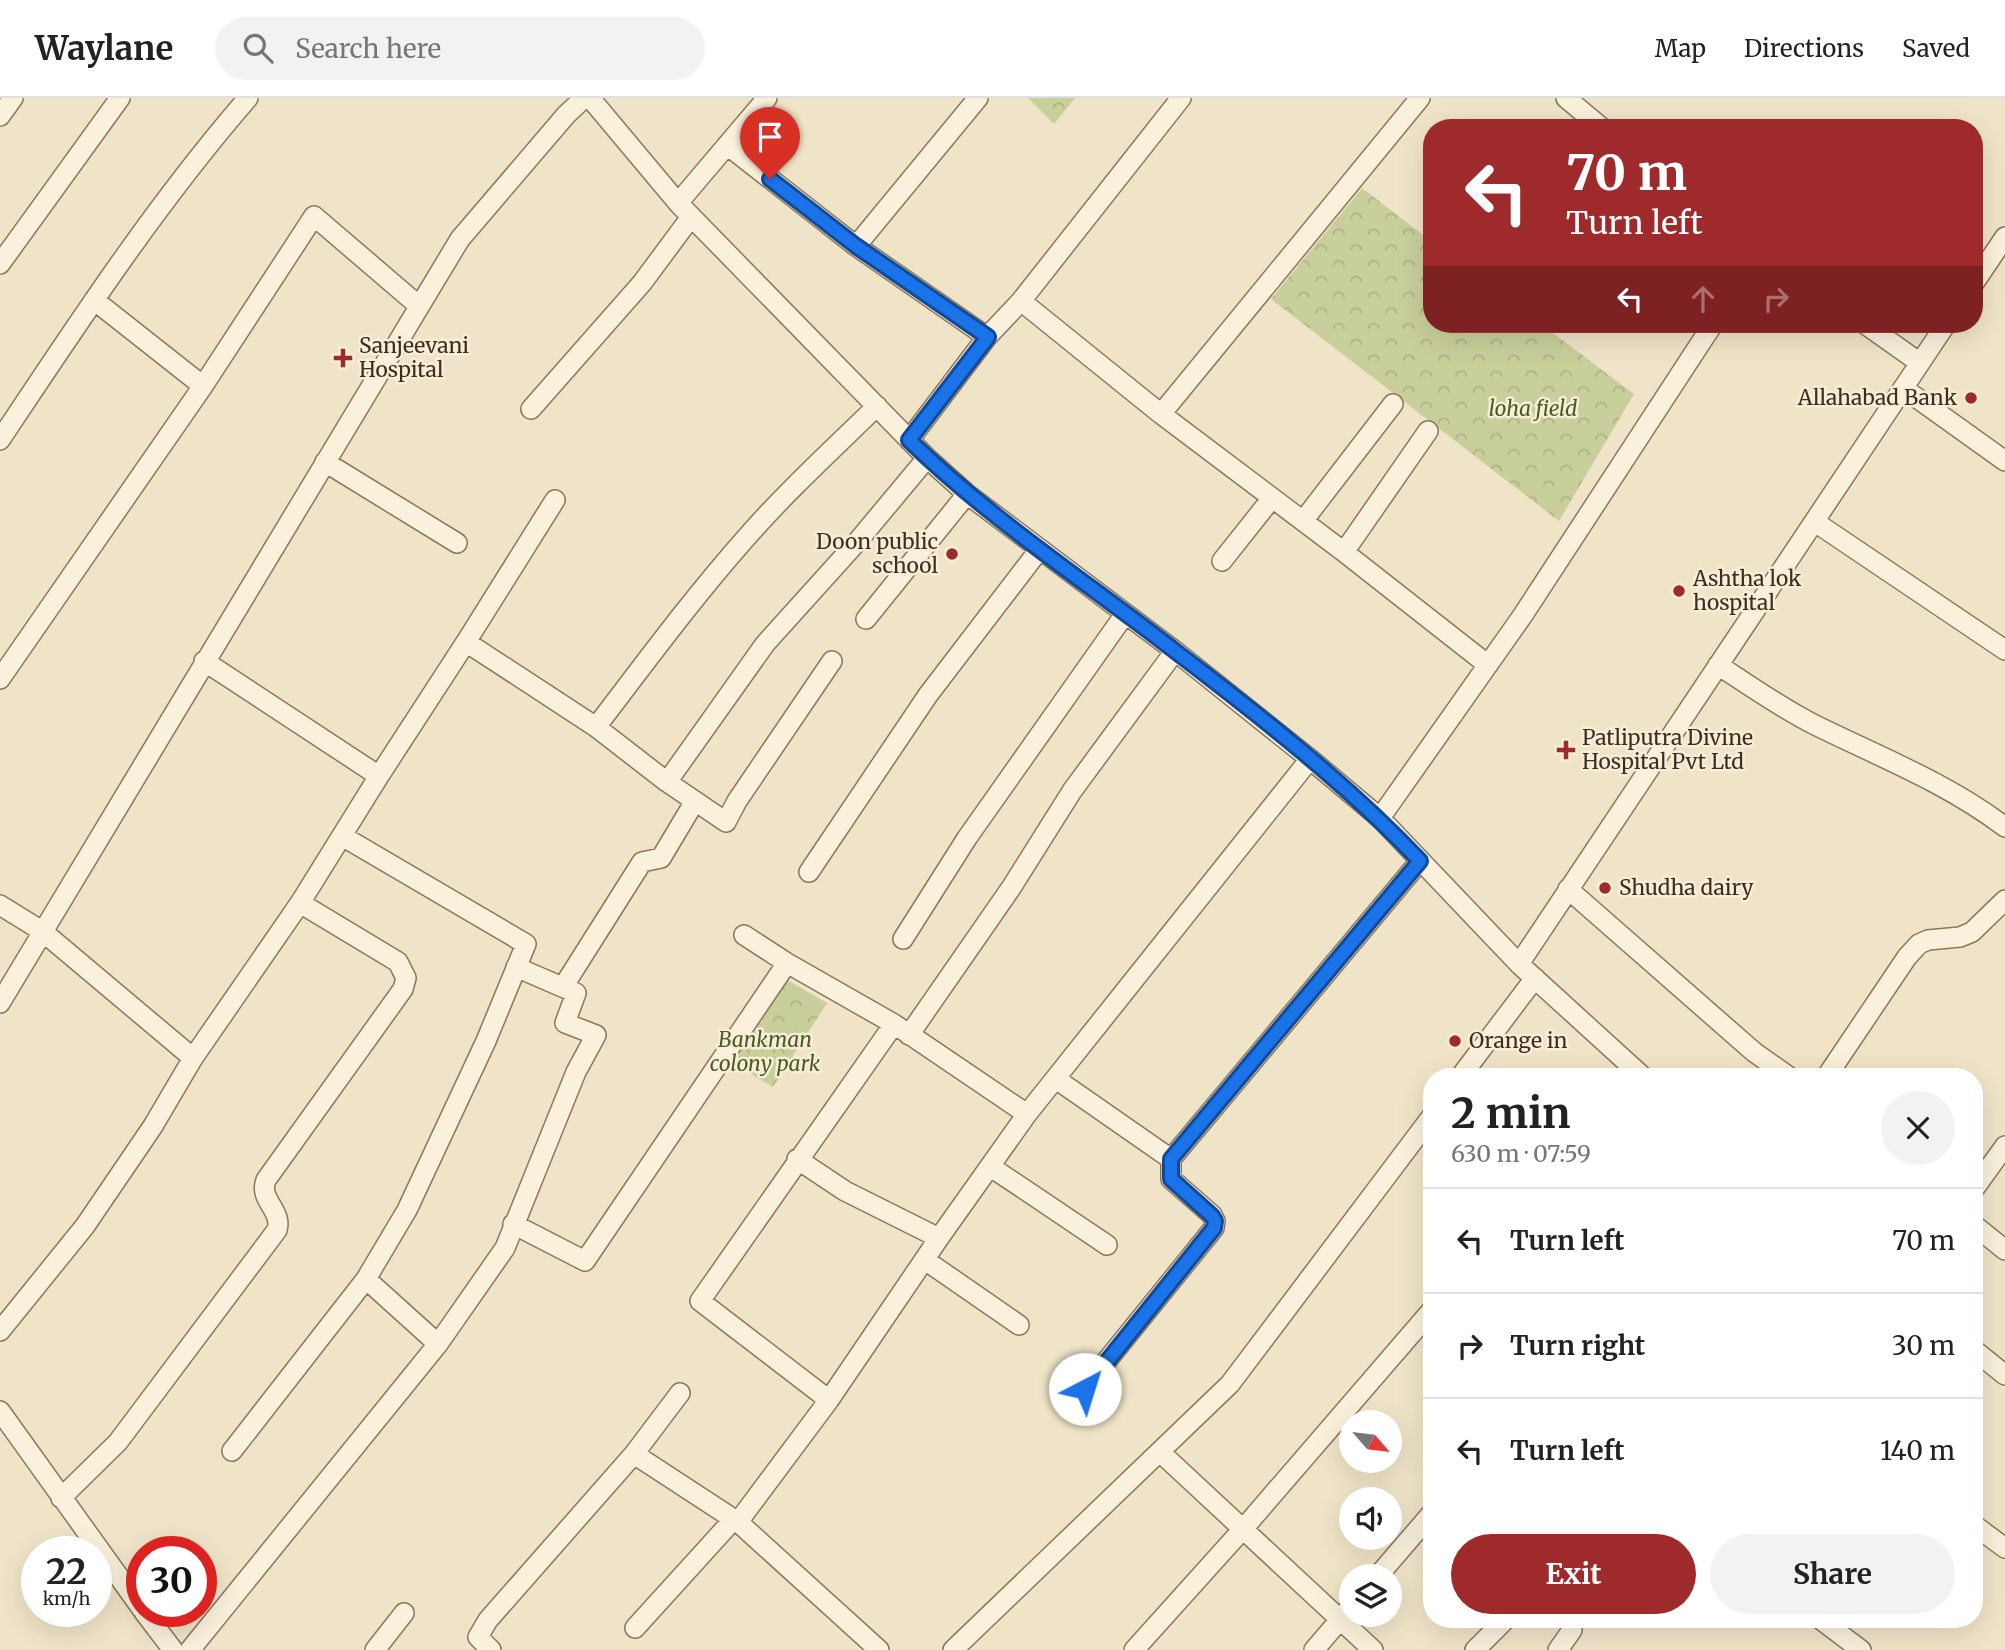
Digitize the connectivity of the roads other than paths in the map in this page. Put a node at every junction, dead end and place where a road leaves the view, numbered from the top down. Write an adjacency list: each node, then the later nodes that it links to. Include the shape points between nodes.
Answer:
1 (13, 98): 11 (street)
2 (120, 98): 17 (street)
3 (248, 98): 19 (street)
4 (584, 98): 21 (street, via 460,239)
5 (590, 98): 14 (street)
6 (767, 98): 13 (street)
7 (978, 98): 16 (street)
8 (1181, 98): 20 (street)
9 (1420, 98): 32 (street)
10 (1566, 98): 12 (street)
11 (0, 116)
12 (1591, 119)
13 (727, 145): 14 (street); 16 (street)
14 (685, 210): 30 (street); 31 (street, via 642,283)
15 (2005, 237): 18 (street)
16 (856, 246): 25 (street)
17 (1, 260)
18 (1983, 270)
19 (94, 300): 27 (street); 34 (street)
20 (1021, 301): 25 (street); 32 (street)
21 (419, 306): 27 (street, via 314,216); 38 (street)
22 (1707, 333): 55 (street)
23 (1878, 333): 26 (street)
24 (1940, 333): 26 (street)
25 (988, 337): 35 (street)
26 (1920, 363): 28 (street)
27 (203, 386): 57 (street)
28 (1903, 388): 37 (street); 43 (street)
29 (1393, 404): 42 (street)
30 (877, 406): 35 (street); 58 (street, via 745,538)
31 (531, 409)
32 (1161, 414): 40 (street)
33 (1428, 431): 46 (street)
34 (0, 440)
35 (909, 440): 36 (street)
36 (927, 458): 39 (street); 61 (street, via 765,644)
37 (2005, 461)
38 (325, 462): 44 (street); 53 (street)
39 (967, 495): 45 (street); 49 (street)
40 (1272, 498): 42 (street); 47 (street)
41 (555, 500): 50 (street)
42 (1303, 521): 46 (street)
43 (1815, 522): 51 (street); 56 (street)
44 (457, 543)
45 (1039, 550): 48 (street); 67 (street, via 928,695)
46 (1344, 552): 55 (street)
47 (1222, 561)
48 (1125, 614): 52 (street); 74 (street, via 967,838)
49 (866, 619)
50 (466, 642): 58 (street); 60 (street)
51 (2005, 650)
52 (1175, 651): 59 (street); 81 (street, via 1072,791 1011,888)
53 (204, 661): 60 (street); 72 (street)
54 (832, 661): 62 (street, via 726,822)
55 (1488, 665): 63 (street)
56 (1718, 665): 64 (street, via 1811,723 1929,779); 68 (street)
57 (0, 679)
58 (596, 727): 61 (street)
59 (1310, 759): 63 (street); 87 (street)
60 (380, 776): 65 (street)
61 (667, 782): 62 (street)
62 (695, 801): 79 (street, via 661,858 642,862)
63 (1380, 818): 66 (street)
64 (2005, 827)
65 (342, 836): 70 (street); 77 (street, via 526,944)
66 (1420, 861): 76 (street); 92 (street)
67 (809, 872)
68 (1568, 889): 76 (street); 85 (street)
69 (2005, 900): 86 (street, via 1972,932 1919,944)
70 (300, 903): 82 (street); 115 (street, via 398,962 406,978 403,989 266,1180 264,1194 278,1215 277,1230 118,1442)
71 (0, 905): 72 (street)
72 (42, 931): 80 (street); 82 (street)
73 (744, 934): 75 (street)
74 (903, 939)
75 (787, 963): 81 (street); 95 (street, via 585,1261)
76 (1519, 964): 78 (street)
77 (516, 967): 79 (street); 101 (street, via 437,1151)
78 (1535, 978): 83 (street); 84 (street)
79 (563, 987): 95 (street, via 576,993 565,1023 596,1035)
80 (0, 1003)
81 (901, 1030): 88 (street); 91 (street)
82 (193, 1058): 104 (street, via 85,1226)
83 (1467, 1068)
84 (1633, 1068)
85 (1777, 1068)
86 (1832, 1068)
87 (1056, 1079): 88 (street); 92 (street)
88 (1027, 1114): 93 (street)
89 (1423, 1128): 113 (street, via 1230,1384)
90 (2005, 1146): 94 (street)
91 (797, 1159): 97 (street, via 845,1191); 109 (street, via 700,1301)
92 (1171, 1159): 110 (street, via 1171,1179 1212,1216 1214,1228)
93 (990, 1167): 97 (street); 98 (street)
94 (1983, 1177)
95 (513, 1224): 105 (street, via 505,1248)
96 (1983, 1232): 99 (street)
97 (939, 1238): 100 (street)
98 (1107, 1245)
99 (2005, 1250)
100 (925, 1260): 103 (street); 109 (street)
101 (366, 1279): 105 (street); 112 (street)
102 (1423, 1320): 118 (street)
103 (1019, 1325)
104 (0, 1331)
105 (438, 1345): 133 (street)
106 (1983, 1357): 107 (street)
107 (2005, 1375)
108 (680, 1393): 114 (street)
109 (830, 1400): 116 (street)
110 (1071, 1405)
111 (0, 1411): 115 (street)
112 (232, 1451)
113 (1160, 1452): 118 (street); 137 (street)
114 (634, 1454): 116 (street); 135 (street, via 488,1620 478,1637)
115 (61, 1498): 122 (street)
116 (735, 1521): 128 (street); 136 (street)
117 (1423, 1523): 121 (street)
118 (1243, 1529): 123 (street); 138 (street)
119 (1983, 1532): 120 (street)
120 (2005, 1548)
121 (1388, 1564)
122 (126, 1587)
123 (1339, 1608)
124 (404, 1613): 134 (street)
125 (1339, 1620): 139 (street)
126 (156, 1627): 132 (street)
127 (1356, 1627): 140 (street)
128 (635, 1628)
129 (1497, 1628): 141 (street)
130 (1832, 1628): 143 (street)
131 (1572, 1630): 142 (street)
132 (173, 1650)
133 (190, 1650)
134 (375, 1650)
135 (491, 1650)
136 (879, 1650)
137 (953, 1650)
138 (1134, 1650)
139 (1314, 1650)
140 (1373, 1650)
141 (1475, 1650)
142 (1558, 1650)
143 (1861, 1650)

